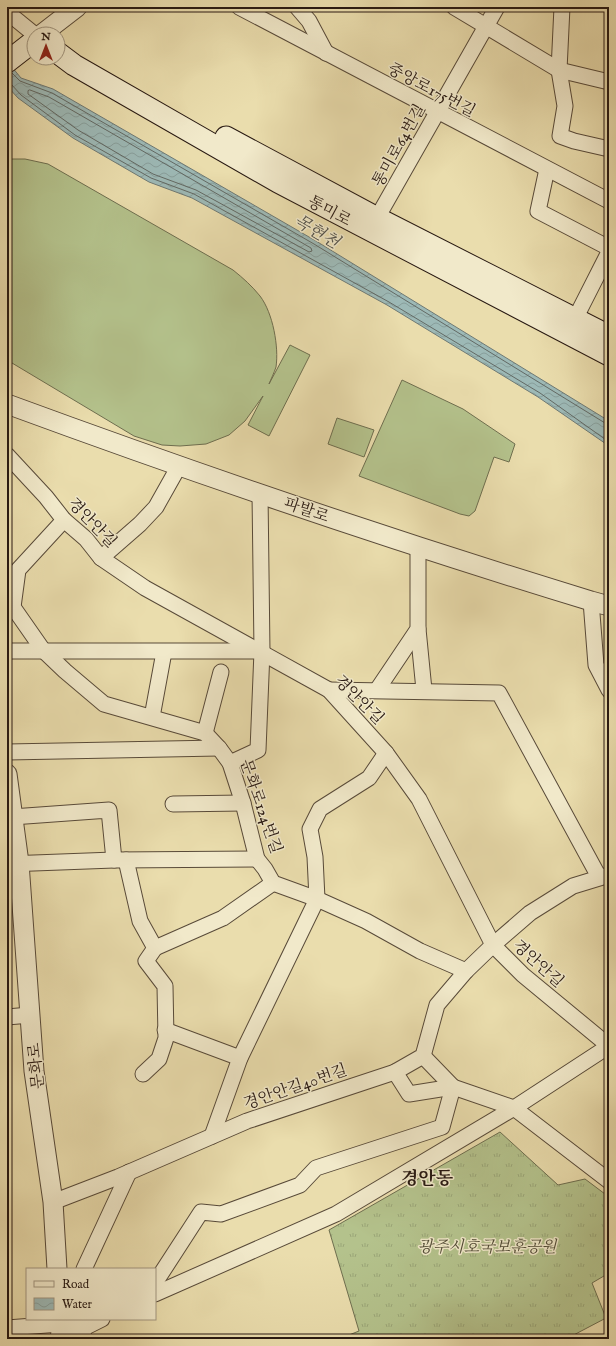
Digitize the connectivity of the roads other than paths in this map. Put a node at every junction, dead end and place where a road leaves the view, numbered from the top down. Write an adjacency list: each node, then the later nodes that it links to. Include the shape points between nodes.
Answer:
1 (77, 7): 8 (street)
2 (239, 7): 13 (street, 중앙로175번길)
3 (297, 7): 13 (street, via 309,21)
4 (454, 7): 9 (street)
5 (497, 7): 9 (street, 통미로64번길)
6 (562, 7): 16 (street)
7 (7, 12): 10 (street)
8 (51, 26)
9 (488, 26): 16 (street); 18 (street, 통미로64번길)
10 (26, 30)
11 (26, 46): 15 (main road)
12 (66, 51): 22 (main road, 통미로)
13 (326, 53): 18 (street, 중앙로175번길)
14 (66, 59): 27 (main road, 통미로, via 278,182)
15 (7, 62)
16 (559, 70): 17 (street); 19 (street, via 564,106 560,136)
17 (609, 82)
18 (437, 111): 20 (street, 중앙로175번길); 22 (street, 통미로64번길)
19 (609, 149)
20 (547, 170): 21 (street, 중앙로175번길); 23 (street, via 538,211)
21 (609, 201)
22 (377, 218): 25 (main road, 통미로)
23 (609, 248)
24 (609, 252): 25 (street)
25 (575, 319): 26 (main road, 통미로)
26 (609, 336)
27 (609, 355)
28 (7, 404): 30 (street, 파발로)
29 (7, 455): 32 (street, 경안안길)
30 (179, 466): 31 (street, 파발로); 34 (street, via 156,507)
31 (260, 493): 33 (street, 파발로); 41 (street)
32 (64, 520): 34 (street, 경안안길, via 86,538); 36 (street, via 18,570)
33 (418, 547): 35 (street, 파발로); 38 (street)
34 (101, 558): 41 (street, 경안안길, via 145,588)
35 (591, 601): 37 (street, 파발로); 47 (street, via 596,665)
36 (10, 605): 39 (street)
37 (609, 606)
38 (418, 629): 45 (street); 46 (street)
39 (43, 650): 40 (street); 42 (street); 48 (street, via 104,704)
40 (7, 651)
41 (262, 651): 42 (street); 44 (street, 경안안길); 53 (street, via 258,750)
42 (164, 652): 48 (street)
43 (221, 672): 49 (street)
44 (329, 690): 45 (street); 52 (street, 경안안길)
45 (377, 690): 46 (street)
46 (424, 690): 61 (street, via 498,693)
47 (609, 690)
48 (152, 717): 49 (street)
49 (205, 733): 50 (street, 문화로124번길)
50 (219, 748): 51 (street); 53 (street, 문화로124번길)
51 (7, 752)
52 (386, 753): 63 (street, via 369,778 320,809 310,829 316,857); 64 (street, 경안안길, via 419,798)
53 (230, 763): 55 (street, 문화로124번길)
54 (7, 774): 57 (street, 문화로)
55 (243, 803): 56 (street); 58 (street, 문화로124번길)
56 (173, 804)
57 (12, 817): 59 (street, via 109,810); 60 (street, 문화로)
58 (257, 859): 59 (street); 62 (street, 문화로124번길)
59 (120, 860): 60 (street); 65 (street, via 140,921)
60 (13, 863): 67 (street, 문화로)
61 (604, 876): 64 (street, via 573,886 530,912)
62 (274, 883): 63 (street); 65 (street, via 223,918)
63 (316, 899): 66 (street, via 366,920 420,951); 72 (street)
64 (493, 945): 66 (street); 70 (street, 경안안길, via 522,975)
65 (155, 948): 69 (street, via 146,961 165,986)
66 (466, 971): 71 (street, via 437,1005)
67 (30, 1015): 68 (street); 80 (street, 문화로, via 34,1071)
68 (7, 1017)
69 (165, 1030): 72 (street); 74 (street, via 166,1038 159,1059)
70 (609, 1046): 76 (street)
71 (424, 1056): 73 (street, 경안안길40번길); 75 (street)
72 (240, 1058): 77 (street)
73 (396, 1072): 75 (street, via 409,1094); 77 (street, 경안안길40번길, via 247,1121)
74 (143, 1074)
75 (453, 1087): 76 (street); 83 (street, via 442,1127 316,1168 300,1185 221,1214 200,1212)
76 (514, 1108): 79 (street); 84 (street, via 336,1214)
77 (212, 1136): 78 (street, 경안안길40번길)
78 (130, 1172): 80 (street, 경안안길40번길); 82 (street)
79 (609, 1181)
80 (53, 1202): 81 (street, 문화로)
81 (57, 1268)
82 (84, 1268)
83 (156, 1281)
84 (156, 1294)
85 (100, 1320): 86 (street, via 86,1327)
86 (60, 1325): 87 (street); 88 (street)
87 (7, 1328)
88 (83, 1339)

